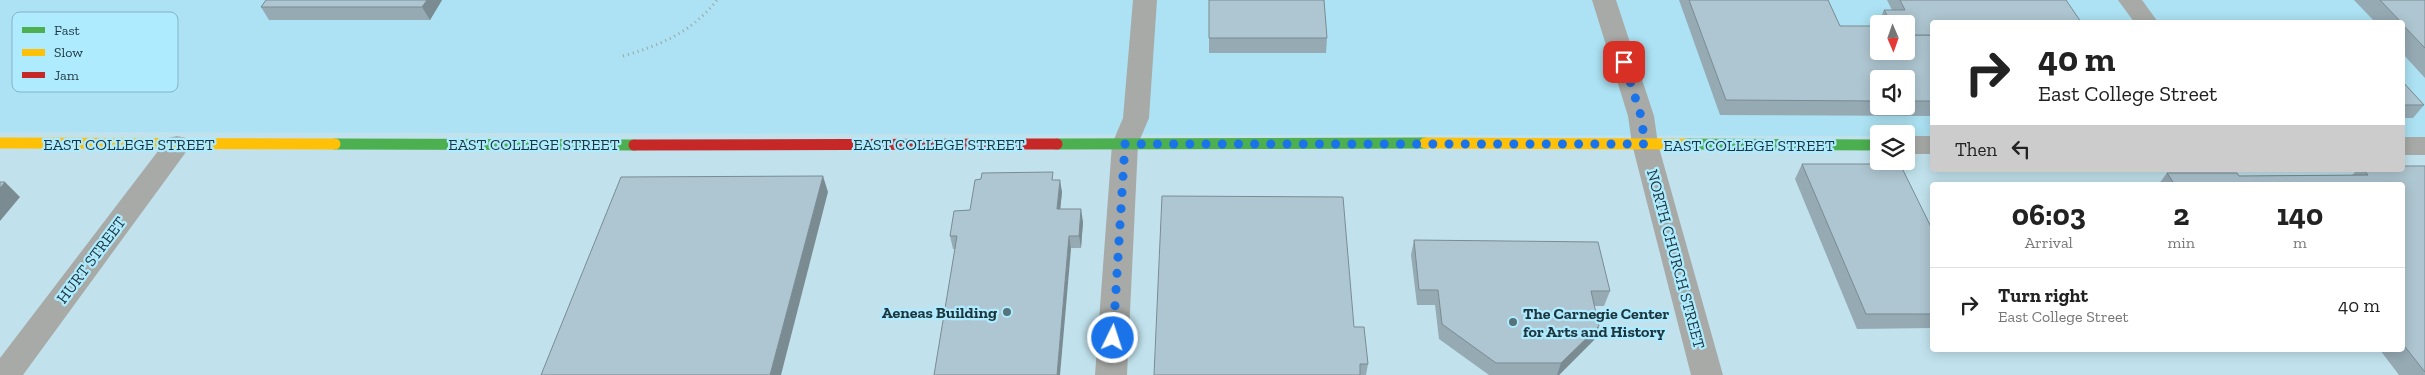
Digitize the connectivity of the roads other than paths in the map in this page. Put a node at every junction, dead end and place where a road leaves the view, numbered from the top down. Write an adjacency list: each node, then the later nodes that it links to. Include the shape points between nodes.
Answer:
1 (1145, 0): 6 (street, via 1136,118)
2 (1604, 0): 7 (street, NORTH CHURCH STREET, via 1641,116)
3 (2130, 0): 4 (street)
4 (2145, 20)
5 (0, 143): 8 (street, EAST COLLEGE STREET)
6 (1125, 144): 7 (street, EAST COLLEGE STREET); 8 (street, EAST COLLEGE STREET); 15 (street)
7 (1645, 144): 9 (street, EAST COLLEGE STREET); 16 (street, NORTH CHURCH STREET)
8 (177, 145): 14 (street, HURT STREET)
9 (1870, 145)
10 (1915, 145): 11 (street)
11 (1930, 145)
12 (2405, 146): 13 (street)
13 (2425, 146)
14 (4, 375)
15 (1110, 375)
16 (1707, 375)

